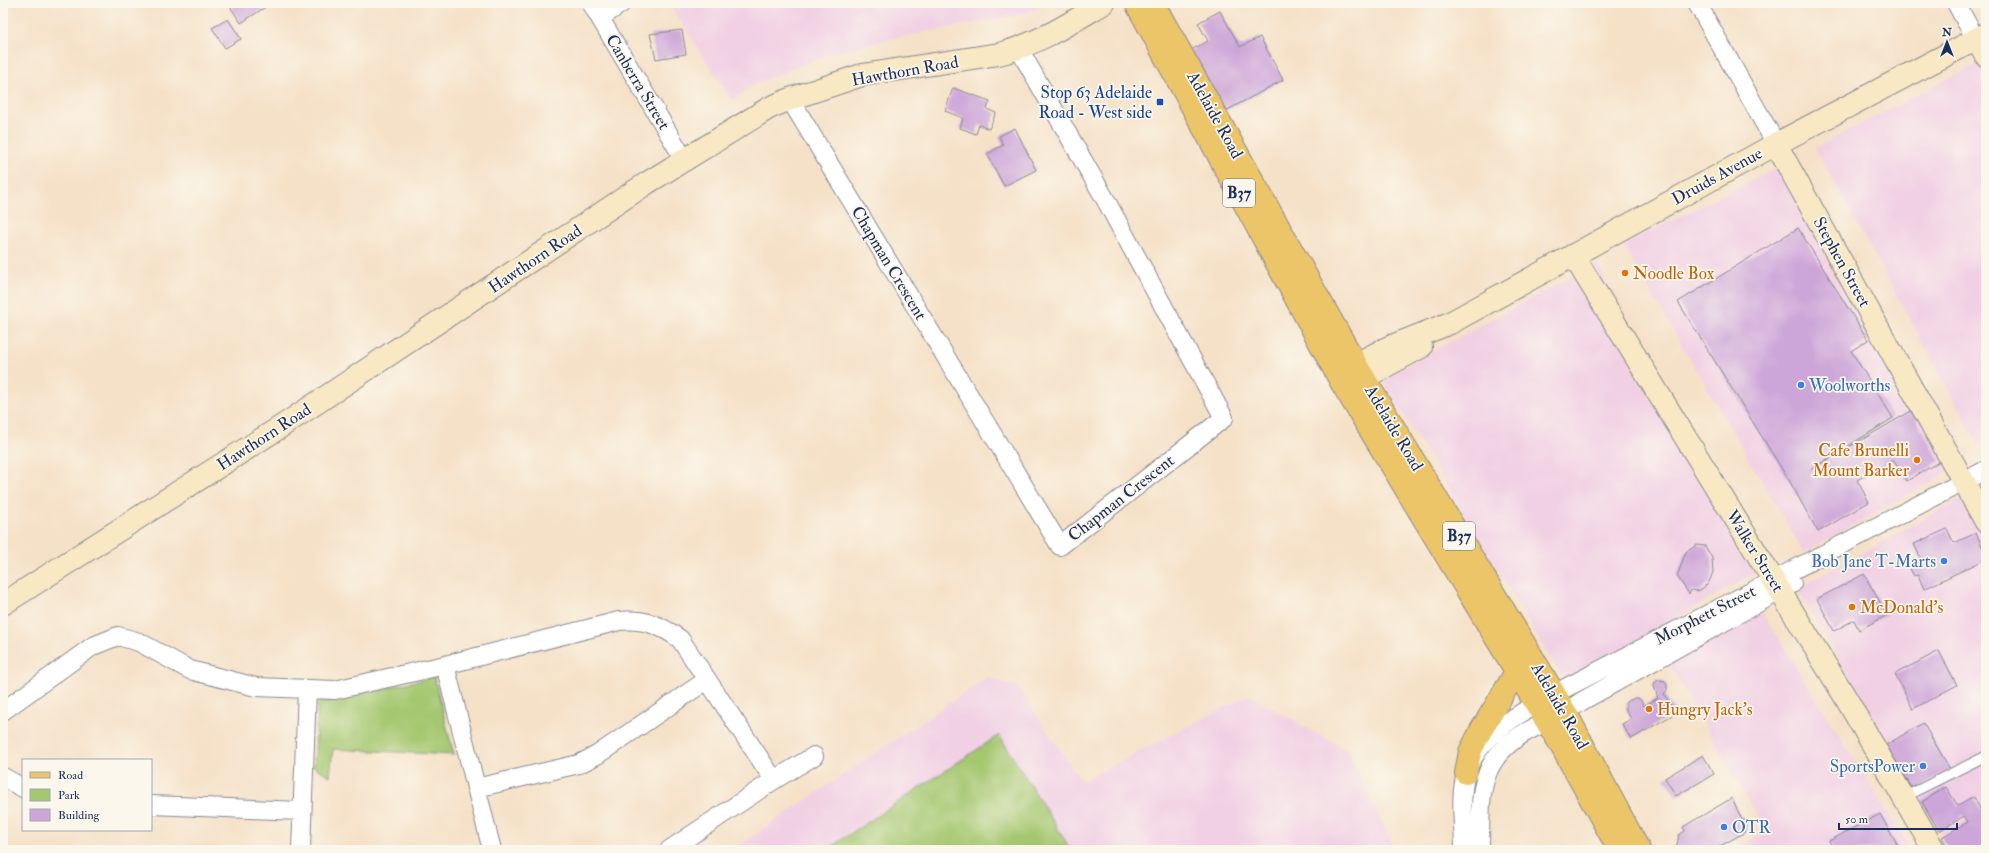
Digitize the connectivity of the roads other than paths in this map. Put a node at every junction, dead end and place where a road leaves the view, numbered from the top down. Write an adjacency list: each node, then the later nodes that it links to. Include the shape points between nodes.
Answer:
1 (622, 3): 7 (street)
2 (1104, 3): 9 (street, Hawthorn Road, via 1037,42)
3 (1136, 3): 15 (main road, Adelaide Road / B37)
4 (1153, 3): 14 (main road, Adelaide Road / B37)
5 (1697, 3): 11 (street, Stephen Street)
6 (1956, 3): 8 (street)
7 (595, 10): 12 (street, Canberra Street)
8 (1983, 43): 11 (street, Druids Avenue)
9 (1019, 49): 10 (street, Hawthorn Road, via 862,75); 10 (street, Chapman Crescent, via 1104,197 1224,418 1060,546)
10 (790, 99): 12 (street, Hawthorn Road, via 769,108)
11 (1776, 144): 13 (street, Druids Avenue); 18 (street, Stephen Street)
12 (685, 161): 21 (street, Hawthorn Road, via 647,183 282,426)
13 (1573, 255): 14 (street, Druids Avenue, via 1450,323 1387,348); 20 (street, Walker Street)
14 (1360, 371): 15 (street, Druids Avenue); 26 (main road, Adelaide Road / B37)
15 (1341, 382): 23 (main road, Adelaide Road / B37)
16 (1986, 464): 18 (street, Morphett Street)
17 (1986, 470): 18 (street, Morphett Street)
18 (1963, 481): 19 (street, Stephen Street); 20 (street, Morphett Street, via 1875,538)
19 (1986, 522)
20 (1777, 585): 26 (street, Morphett Street); 28 (street, Morphett Street); 37 (street, Walker Street)
21 (3, 604)
22 (445, 665): 24 (street, via 636,620 652,623 680,639); 25 (street, via 334,690); 36 (street)
23 (1516, 672): 29 (main road, Adelaide Road / B37); 32 (main road, via 1470,752)
24 (707, 680): 34 (street); 36 (street, via 597,755 579,764)
25 (307, 689): 27 (street, via 256,687 190,670 140,642 118,636 92,646); 39 (street)
26 (1554, 694): 28 (main road, Adelaide Road / B37); 29 (street, Morphett Street)
27 (3, 711)
28 (1566, 713): 29 (street, Morphett Street); 46 (main road, Adelaide Road / B37)
29 (1541, 714): 32 (street, via 1507,722 1478,750); 44 (street, via 1526,732 1498,753 1488,771 1481,790); 45 (main road, Adelaide Road / B37)
30 (814, 756): 34 (street)
31 (1986, 756): 37 (lane)
32 (1466, 773): 43 (street)
33 (3, 777): 35 (street)
34 (774, 780): 42 (street)
35 (22, 787)
36 (476, 788): 41 (street)
37 (1904, 797): 47 (street, Walker Street)
38 (152, 805): 39 (street)
39 (302, 811): 40 (street)
40 (301, 850)
41 (492, 850)
42 (669, 850)
43 (1464, 850)
44 (1480, 850)
45 (1619, 850)
46 (1639, 850)
47 (1934, 850)

